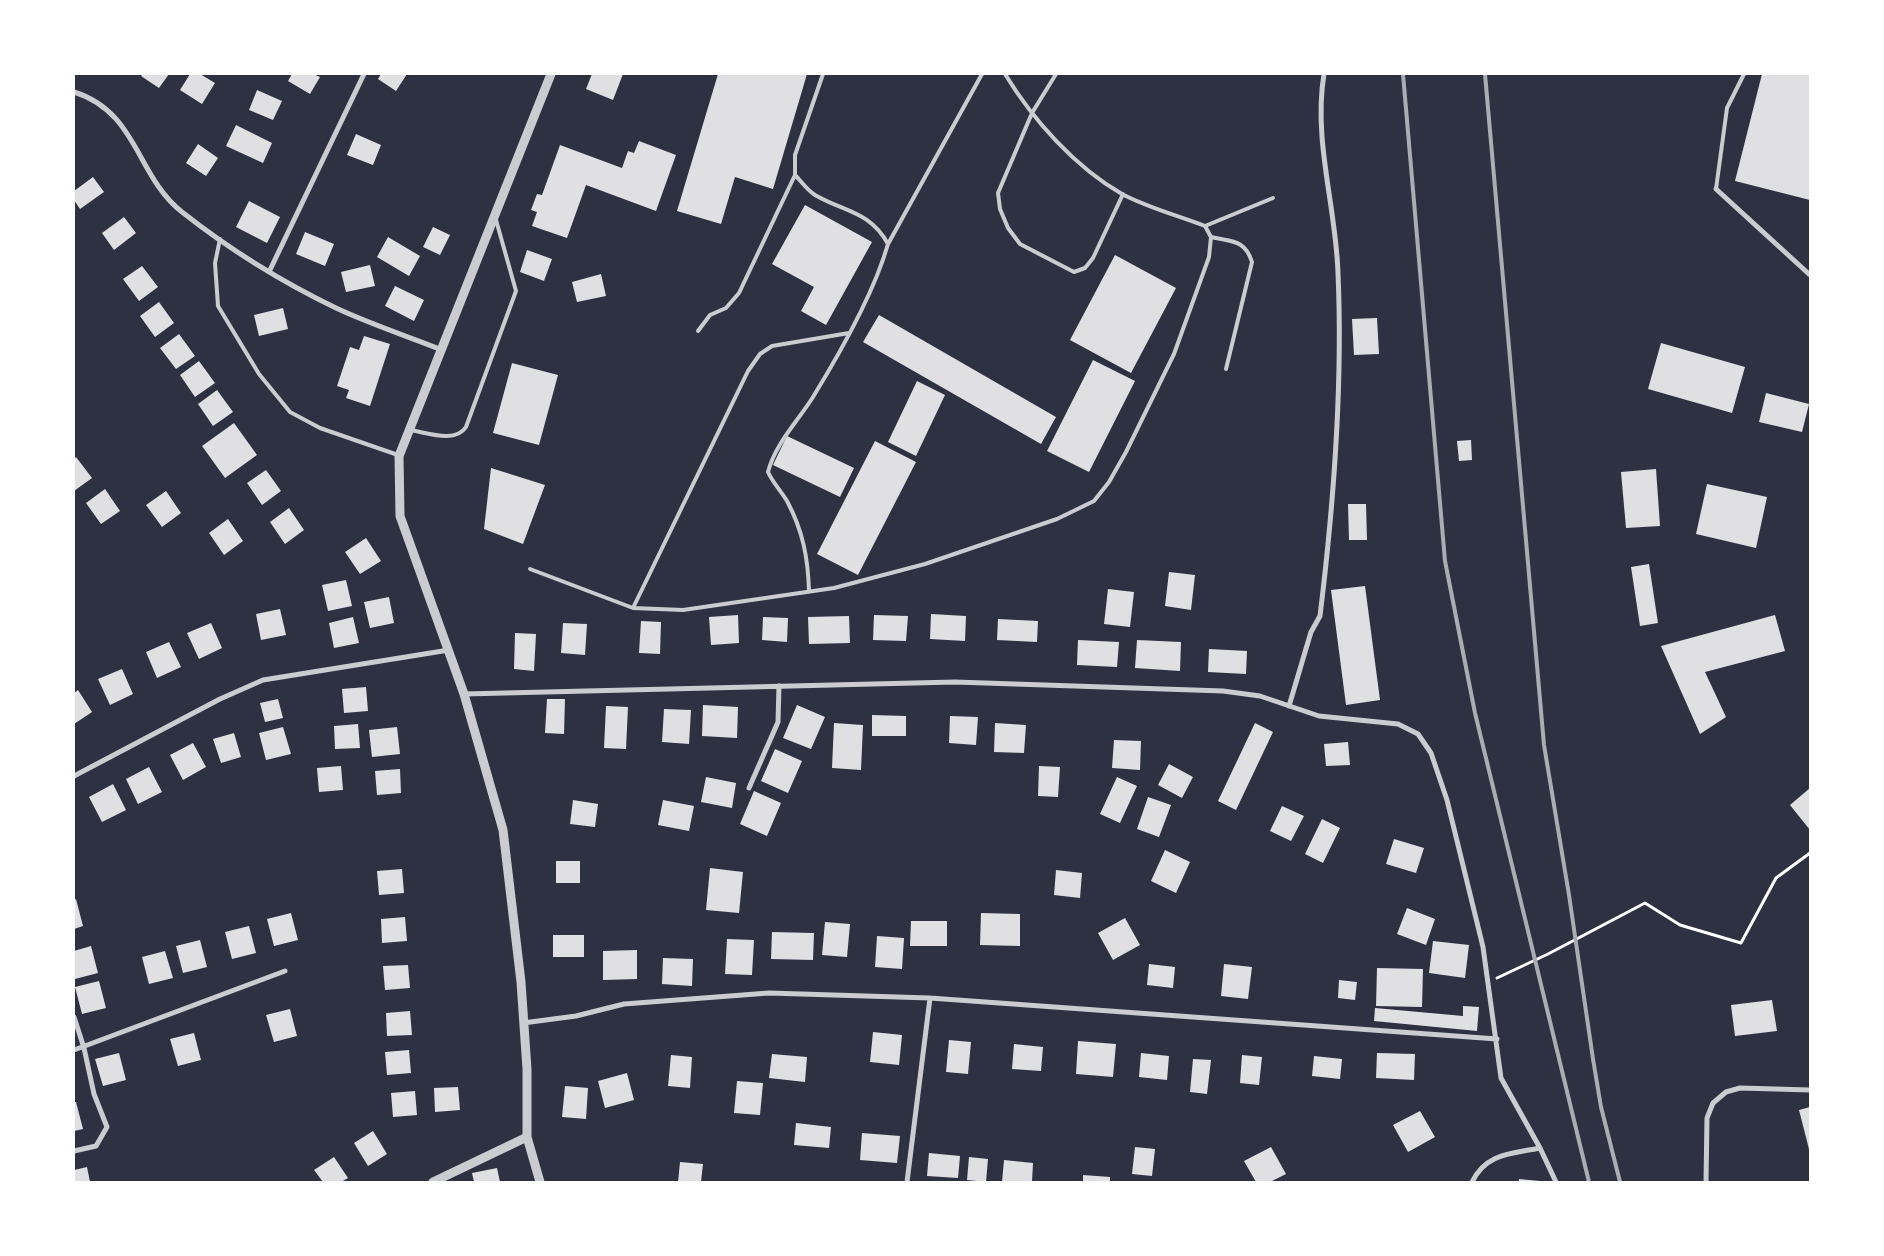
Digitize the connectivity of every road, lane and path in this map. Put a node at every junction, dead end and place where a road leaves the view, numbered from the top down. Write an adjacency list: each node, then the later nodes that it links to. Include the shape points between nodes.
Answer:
1 (364, 74): 20 (street)
2 (551, 74): 15 (street)
3 (823, 74): 11 (lane, via 795,155)
4 (982, 74): 19 (lane)
5 (1005, 74): 10 (lane)
6 (1056, 74): 10 (lane)
7 (1324, 74): 34 (street, via 1320,93 1324,157 1338,271 1339,416 1320,616 1311,632)
8 (1744, 74): 12 (lane, via 1727,108)
9 (74, 92): 18 (street, via 93,98 114,115 180,211)
10 (1032, 113): 13 (lane, via 1091,172); 13 (lane, via 998,194 1008,228 1020,244 1074,272 1085,268 1093,258)
11 (795, 175): 19 (lane, via 813,194 870,220 880,229); 22 (lane, via 739,293 726,308 710,315)
12 (1716, 189): 21 (street)
13 (1123, 194): 16 (lane)
14 (1273, 198): 16 (lane)
15 (495, 216): 24 (street); 26 (lane, via 516,291 466,426 463,432 453,436)
16 (1205, 226): 17 (lane)
17 (1211, 237): 25 (lane, via 1240,243 1249,251 1252,262); 29 (lane, via 1209,257 1174,354 1126,452 1094,501 1057,519 925,564 834,588)
18 (220, 239): 20 (street); 27 (lane, via 215,263 218,306 259,374 290,412 320,428)
19 (888, 244): 23 (lane, via 866,301)
20 (269, 272): 24 (street, via 337,308)
21 (1810, 276)
22 (698, 331)
23 (848, 332): 29 (lane, via 813,397 772,458 768,472 797,524 808,559); 30 (lane, via 772,346 760,354 748,371)
24 (442, 350): 26 (street)
25 (1226, 369)
26 (409, 430): 27 (street)
27 (399, 456): 31 (street, via 400,516)
28 (530, 569): 30 (lane)
29 (809, 591): 30 (lane, via 682,610)
30 (633, 608)
31 (448, 650): 33 (street); 35 (street, via 263,680 220,699)
32 (780, 686): 33 (street); 34 (street, via 955,682 1223,691 1260,696); 36 (street, via 778,722)
33 (464, 694): 42 (street, via 503,830)
34 (1289, 706): 39 (street, via 1319,716 1398,724 1418,734 1431,753 1447,800 1481,937)
35 (74, 776)
36 (749, 788)
37 (1810, 853): 39 (path, via 1776,878 1741,942 1680,925 1646,903)
38 (285, 971): 44 (street)
39 (1487, 982): 43 (street)
40 (930, 998): 42 (street, via 769,993 624,1004 576,1016); 43 (street); 52 (street)
41 (74, 1018): 44 (street)
42 (524, 1023): 47 (street)
43 (1497, 1039): 48 (street, via 1501,1078)
44 (84, 1048): 45 (street); 49 (street, via 94,1094 107,1127 96,1146)
45 (74, 1050)
46 (1810, 1090): 55 (street, via 1740,1088 1726,1092 1713,1103 1707,1118)
47 (527, 1136): 50 (street); 51 (street)
48 (1540, 1148): 53 (street, via 1493,1158 1478,1169); 54 (street)
49 (74, 1151)
50 (433, 1182)
51 (540, 1182)
52 (907, 1182)
53 (1472, 1182)
54 (1556, 1182)
55 (1706, 1182)

